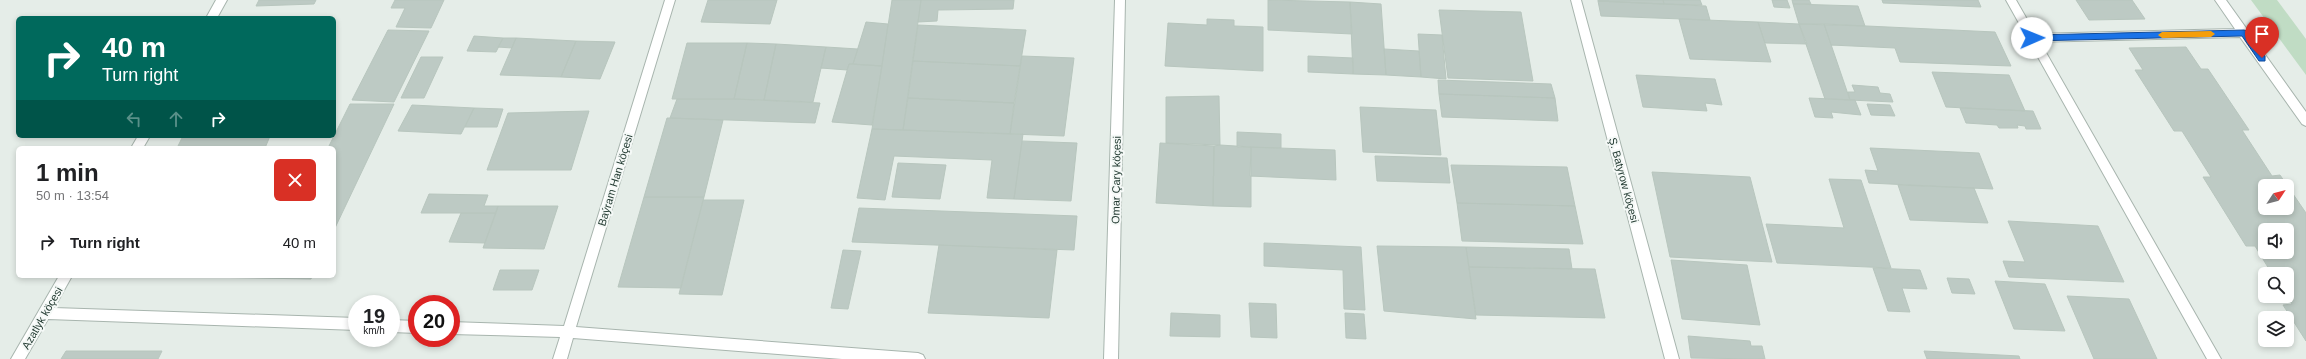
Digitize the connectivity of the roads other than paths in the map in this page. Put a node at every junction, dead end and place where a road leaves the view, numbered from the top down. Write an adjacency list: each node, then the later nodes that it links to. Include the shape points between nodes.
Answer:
1 (222, 0): 7 (street)
2 (670, 0): 15 (street, Baýram Han köçesi)
3 (1120, 0): 19 (street, Omar Çary köçesi)
4 (1576, 0): 20 (street, Ş. Batyrow köçesi)
5 (2012, 0): 9 (street)
6 (2220, 0): 8 (street)
7 (212, 16)
8 (2244, 33): 9 (street); 10 (street)
9 (2032, 38): 21 (street)
10 (2306, 121)
11 (65, 278): 12 (street, Azatlyk köçesi)
12 (45, 312): 13 (street); 16 (street, Azatlyk köçesi)
13 (348, 324)
14 (460, 328): 15 (street)
15 (569, 332): 17 (street, Baýram Han köçesi); 18 (street)
16 (18, 359)
17 (560, 359)
18 (918, 359)
19 (1111, 359)
20 (1672, 359)
21 (2214, 359)

